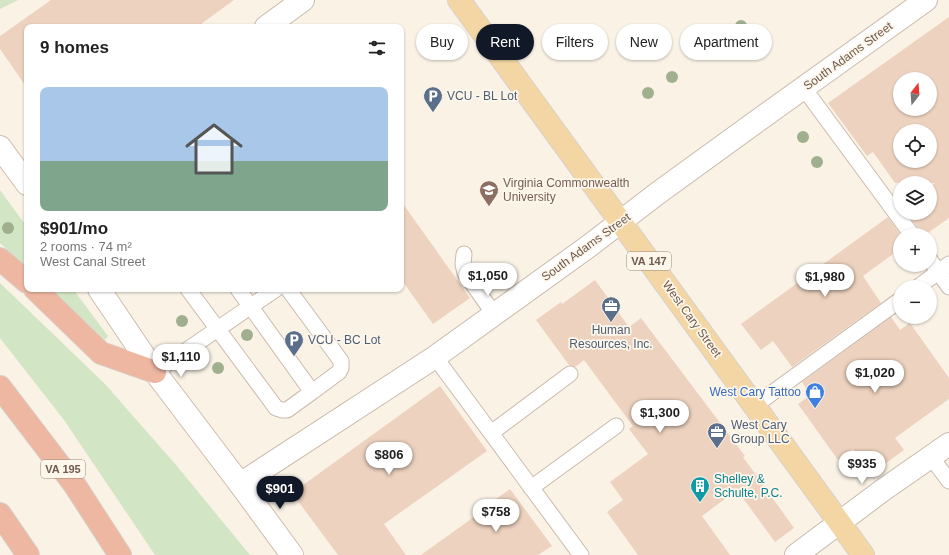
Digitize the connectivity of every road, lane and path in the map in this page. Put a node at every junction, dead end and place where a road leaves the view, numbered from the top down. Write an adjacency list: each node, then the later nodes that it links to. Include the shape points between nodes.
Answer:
1 (303, 0): 4 (street)
2 (459, 0): 8 (main road, West Cary Street / VA 147)
3 (926, 0): 5 (street, South Adams Street)
4 (270, 24)
5 (803, 87): 8 (street, South Adams Street); 9 (lane)
6 (0, 147): 7 (street)
7 (24, 180)
8 (620, 222): 24 (street, South Adams Street); 31 (main road, West Cary Street / VA 147)
9 (907, 228)
10 (464, 254): 24 (lane, via 465,273)
11 (0, 259): 13 (highway)
12 (939, 265): 14 (lane); 15 (lane)
13 (24, 279)
14 (925, 280)
15 (949, 287)
16 (38, 292): 27 (highway, via 101,353)
17 (101, 292): 27 (street)
18 (190, 292): 25 (lane)
19 (240, 292): 23 (lane)
20 (272, 292): 23 (lane)
21 (290, 292): 30 (lane, via 341,361 339,372)
22 (893, 305): 31 (lane)
23 (251, 306): 25 (lane); 30 (lane)
24 (494, 314): 26 (street, South Adams Street)
25 (218, 328): 27 (lane); 30 (lane, via 276,408 287,410)
26 (435, 357): 33 (lane); 37 (street, South Adams Street)
27 (155, 372): 37 (street)
28 (570, 374): 33 (lane)
29 (0, 387): 42 (highway, VA 195, via 74,484)
30 (312, 392)
31 (754, 406): 40 (main road, West Cary Street / VA 147)
32 (616, 426): 38 (lane)
33 (491, 432): 38 (lane)
34 (949, 444): 35 (street)
35 (931, 457): 36 (lane); 40 (street)
36 (949, 481)
37 (240, 484): 43 (street)
38 (531, 488): 44 (lane)
39 (0, 514): 41 (highway)
40 (839, 522): 45 (street); 46 (main road, VA 147)
41 (28, 555)
42 (120, 555)
43 (292, 555)
44 (581, 555)
45 (796, 555)
46 (863, 555)

